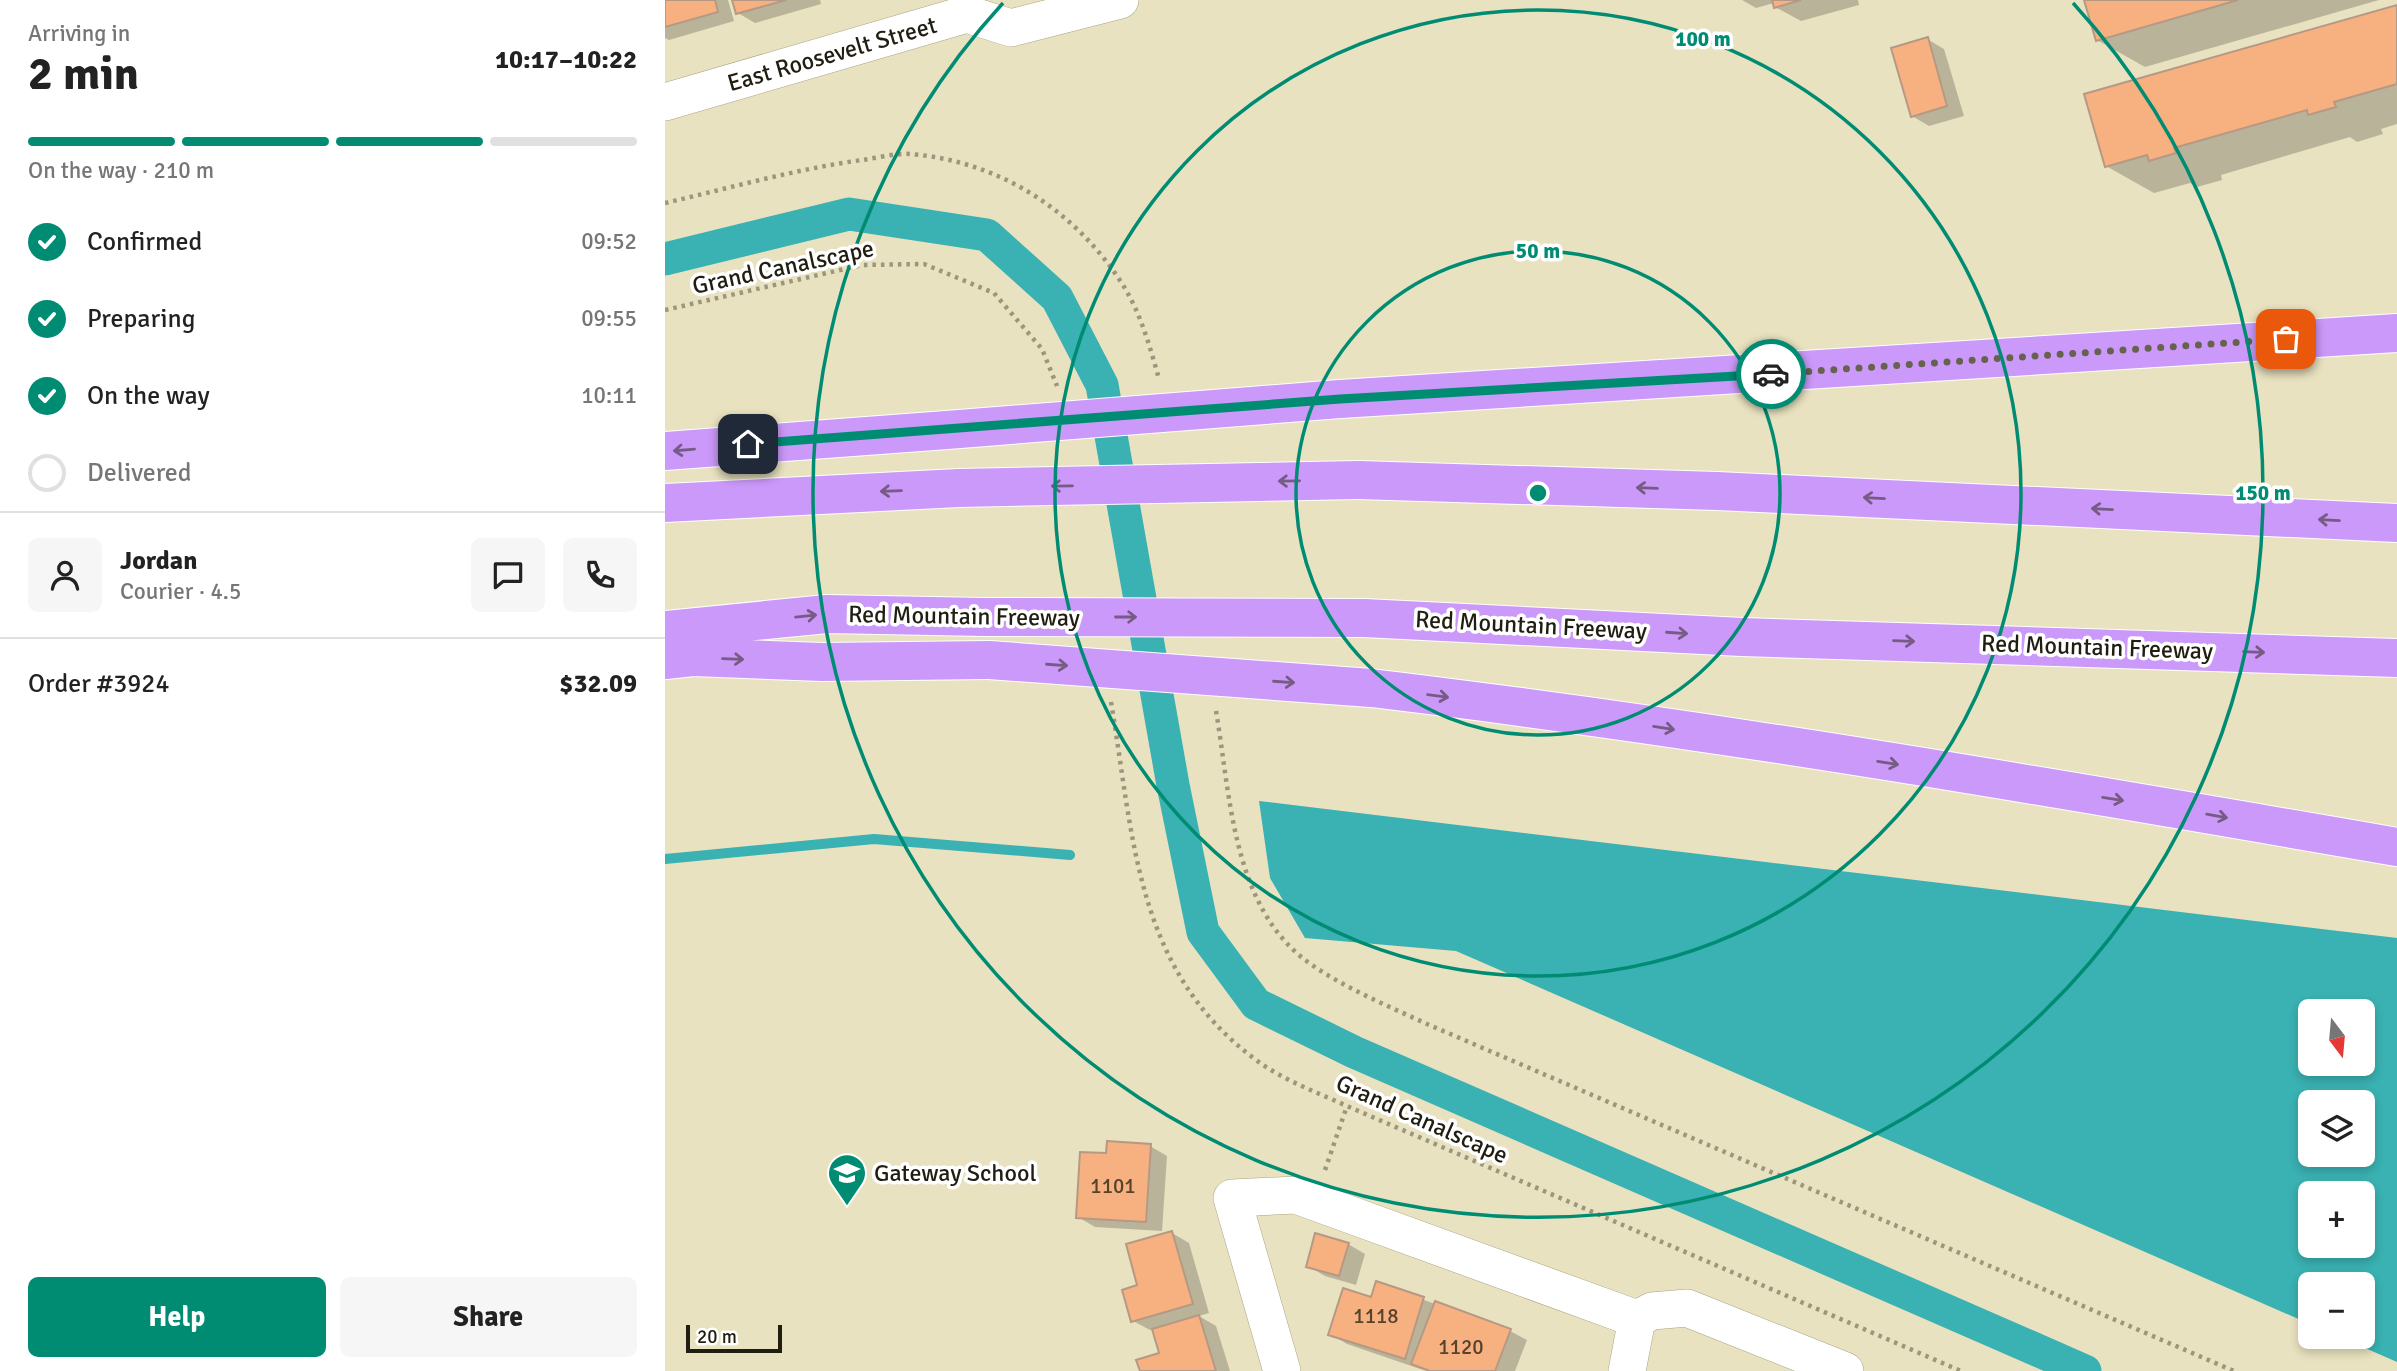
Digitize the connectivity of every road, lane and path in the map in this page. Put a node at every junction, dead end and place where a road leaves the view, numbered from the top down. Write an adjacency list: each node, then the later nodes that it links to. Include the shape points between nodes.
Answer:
1 (1120, 0): 2 (street, East Roosevelt Street, via 1010,27)
2 (965, 7): 3 (street, East Roosevelt Street)
3 (665, 102)
4 (665, 203): 7 (path, via 832,164 908,153 975,166 1025,188 1061,212 1097,250 1124,287 1139,318)
5 (665, 310): 8 (path, Grand Canalscape, via 862,265 924,264 993,293 1042,349)
6 (2397, 333): 9 (highway, one-way to 9, bridge, via 1340,399)
7 (1160, 382)
8 (1059, 391)
9 (665, 451)
10 (665, 503): 11 (highway, one-way to 10, bridge, via 1730,491 1358,480 959,488)
11 (2397, 523)
12 (665, 630): 13 (highway, Red Mountain Freeway, one-way to 13, bridge, via 827,614 1364,618 1742,637)
13 (2397, 658)
14 (665, 660): 17 (highway, one-way to 17, bridge, via 989,660 1371,688 1539,708)
15 (1110, 697): 18 (path, Grand Canalscape, via 1139,880 1169,960 1188,993 1235,1043 1288,1079)
16 (1216, 709): 25 (path, via 1240,851 1254,896 1278,931 1310,964 1427,1024)
17 (2397, 847)
18 (1347, 1105): 19 (path, via 1325,1172); 24 (path, Grand Canalscape)
19 (1296, 1195): 20 (street); 21 (street, via 1232,1198)
20 (1637, 1319): 22 (street); 23 (street, via 1652,1311 1687,1308)
21 (1282, 1371)
22 (1627, 1371)
23 (1845, 1371)
24 (1961, 1371)
25 (2234, 1371)

